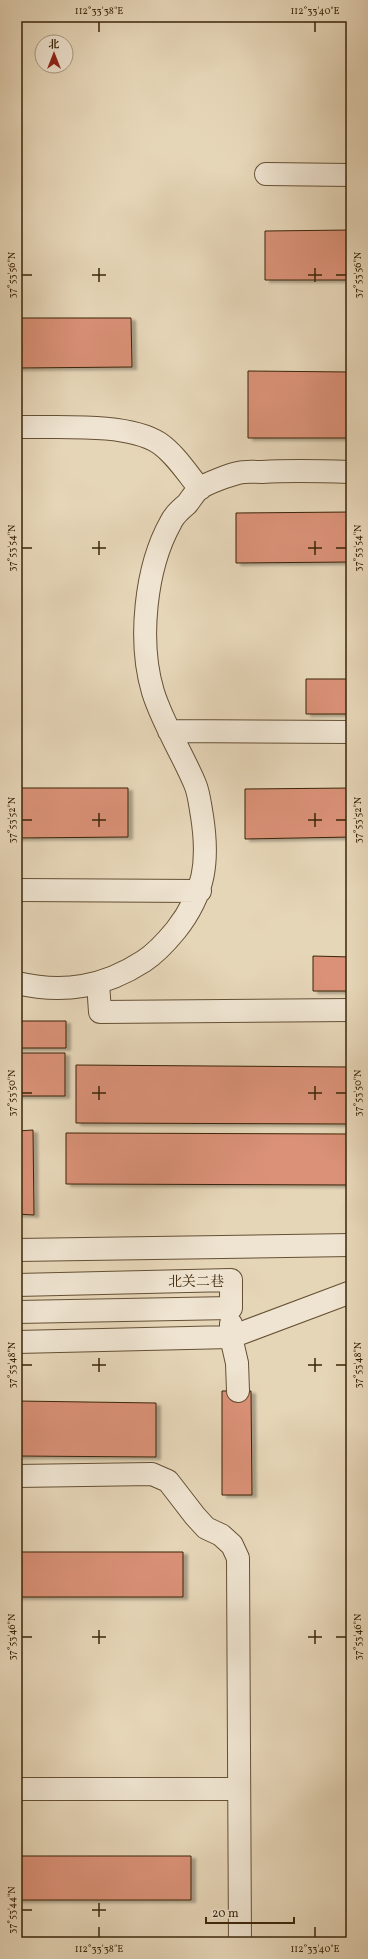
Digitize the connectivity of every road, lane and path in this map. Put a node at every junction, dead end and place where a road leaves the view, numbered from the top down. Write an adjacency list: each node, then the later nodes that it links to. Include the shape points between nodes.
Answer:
1 (266, 174): 2 (street)
2 (351, 175)
3 (17, 427): 5 (street, via 112,428 134,434 158,443 174,456)
4 (351, 472): 5 (street, via 238,473)
5 (200, 489): 6 (street, via 171,521 148,593 144,626 147,660 153,692)
6 (169, 731): 7 (street); 9 (street, via 196,786 204,831 205,858)
7 (351, 732)
8 (17, 890): 9 (street)
9 (200, 891): 11 (street, via 190,912 151,956 128,971)
10 (17, 983): 11 (street, via 39,988 71,988)
11 (98, 983): 12 (street, via 100,1012)
12 (351, 1010)
13 (351, 1245): 14 (street)
14 (17, 1250)
15 (17, 1285): 17 (street, 北关二巷, via 231,1280)
16 (351, 1292): 19 (street)
17 (231, 1308): 18 (street, 北关二巷); 19 (street)
18 (17, 1312)
19 (231, 1337): 20 (street); 21 (street, via 237,1363)
20 (17, 1342)
21 (238, 1391)
22 (17, 1476): 24 (street, via 152,1474 168,1480 206,1528 221,1535 232,1545 238,1558)
23 (17, 1789): 24 (street)
24 (239, 1789): 25 (street)
25 (240, 1942)

